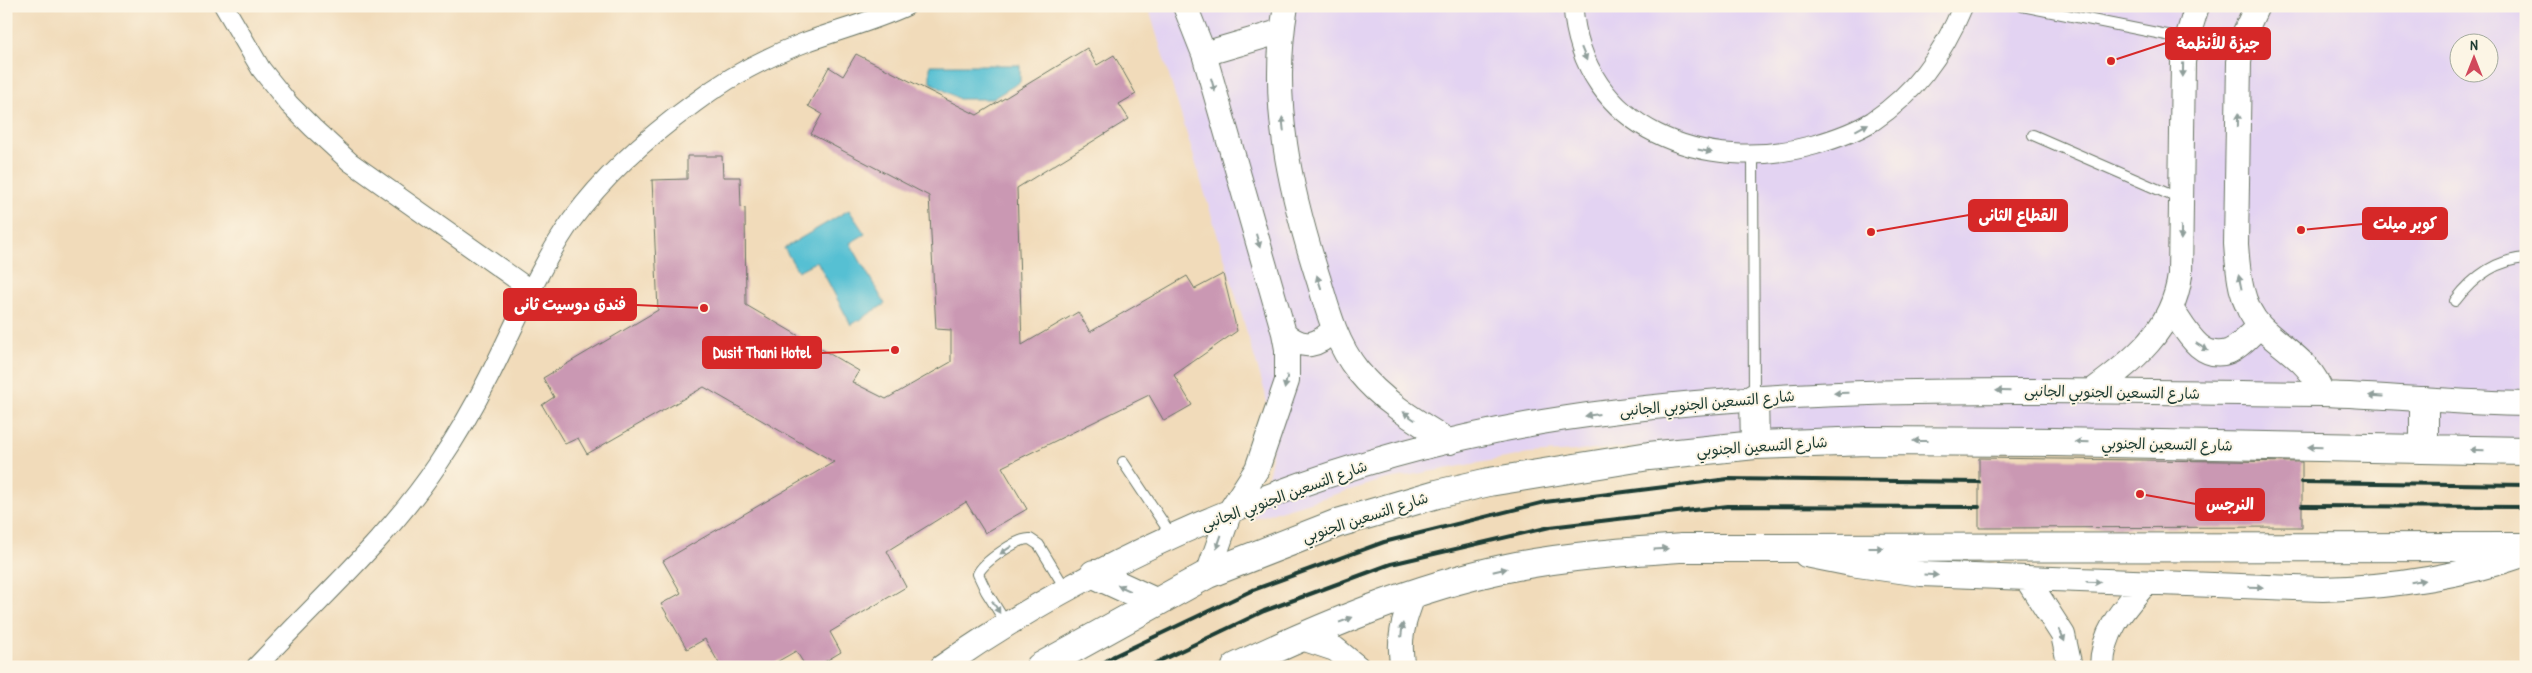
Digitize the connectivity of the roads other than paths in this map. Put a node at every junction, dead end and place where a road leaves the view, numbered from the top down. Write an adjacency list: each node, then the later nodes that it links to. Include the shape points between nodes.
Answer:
1 (224, 6): 17 (street, via 261,68 313,128 350,162)
2 (906, 6): 17 (street, via 767,59 694,103 661,129 599,188 572,220)
3 (1185, 6): 12 (street)
4 (1286, 6): 10 (street)
5 (1573, 6): 14 (street, one-way to 14, via 1580,44 1596,79 1634,121 1663,138 1690,147)
6 (1963, 6): 14 (street, one-way to 6, via 1794,150 1834,139 1871,122 1888,110 1926,72 1947,40)
7 (2022, 6): 11 (lane)
8 (2197, 6): 11 (street)
9 (2257, 6): 20 (street, one-way to 9, via 2243,294 2236,244 2239,62 2245,32)
10 (1282, 31): 12 (street); 21 (street, one-way to 10, via 1298,215 1287,161 1280,101)
11 (2187, 39): 15 (street, one-way to 15, via 2183,62)
12 (1204, 54): 22 (street, one-way to 22)
13 (2033, 135): 15 (lane)
14 (1753, 155): 25 (lane)
15 (2181, 199): 19 (street, one-way to 19, via 2180,275)
16 (2526, 258): 18 (lane, via 2503,262 2481,274)
17 (531, 290): 47 (street, via 464,422 413,498 376,544)
18 (2455, 301)
19 (2172, 310): 20 (street, one-way to 20, via 2200,348 2216,353 2236,348); 23 (street, via 2152,339)
20 (2260, 326): 24 (street, via 2308,368 2316,377)
21 (1334, 329): 22 (street, via 1316,343 1304,345); 28 (street, one-way to 21, via 1382,397 1357,369)
22 (1284, 334): 33 (street, one-way to 33, via 1288,349 1288,381 1257,469)
23 (2090, 392): 24 (street, شارع التسعين الجنوبي الجانبى); 25 (street, شارع التسعين الجنوبي الجانبى, one-way to 25, via 1888,392)
24 (2322, 394): 26 (street, شارع التسعين الجنوبي الجانبى, one-way to 24)
25 (1754, 398): 28 (street, شارع التسعين الجنوبي الجانبى, one-way to 28, via 1563,419); 29 (main road)
26 (2424, 401): 27 (street, شارع التسعين الجنوبي الجانبى); 30 (main road)
27 (2526, 404)
28 (1450, 442): 33 (street, شارع التسعين الجنوبي الجانبى, via 1341,471)
29 (1755, 445): 30 (main road, شارع التسعين الجنوبي, one-way to 29, via 1931,441); 39 (main road, شارع التسعين الجنوبي, via 1550,470 1437,494 1338,524)
30 (2424, 449): 31 (main road, شارع التسعين الجنوبي, one-way to 30)
31 (2526, 451)
32 (1123, 462): 34 (lane)
33 (1230, 511): 34 (street, شارع التسعين الجنوبي الجانبى); 39 (street, one-way to 39)
34 (1172, 537): 38 (street, شارع التسعين الجنوبي الجانبى)
35 (2526, 547): 36 (main road, one-way to 35)
36 (1780, 548): 40 (street, one-way to 40, via 1887,570); 43 (main road, one-way to 36, via 1508,568 1613,552)
37 (2526, 554): 41 (street, one-way to 37, via 2360,588 2445,576)
38 (1094, 574): 42 (street, شارع التسعين الجنوبي الجانبى); 44 (main road, one-way to 38)
39 (1208, 574): 44 (main road, شارع التسعين الجنوبي)
40 (2027, 579): 41 (street, one-way to 41); 53 (street, one-way to 53, via 2063,635)
41 (2145, 584): 54 (street, via 2115,621 2104,648)
42 (1064, 588): 45 (street, شارع التسعين الجنوبي الجانبى); 45 (lane, one-way to 45, via 1039,545 1030,539 1020,540 983,565 978,574)
43 (1414, 594): 46 (main road, one-way to 43); 52 (street, one-way to 43, via 1400,649 1402,627)
44 (1155, 602): 49 (main road, شارع التسعين الجنوبي)
45 (1006, 623): 48 (street, شارع التسعين الجنوبي الجانبى)
46 (1302, 638): 50 (main road); 51 (street, via 1335,649)
47 (256, 667)
48 (942, 667)
49 (1040, 667)
50 (1236, 667)
51 (1357, 667)
52 (1403, 667)
53 (2070, 667)
54 (2102, 667)

